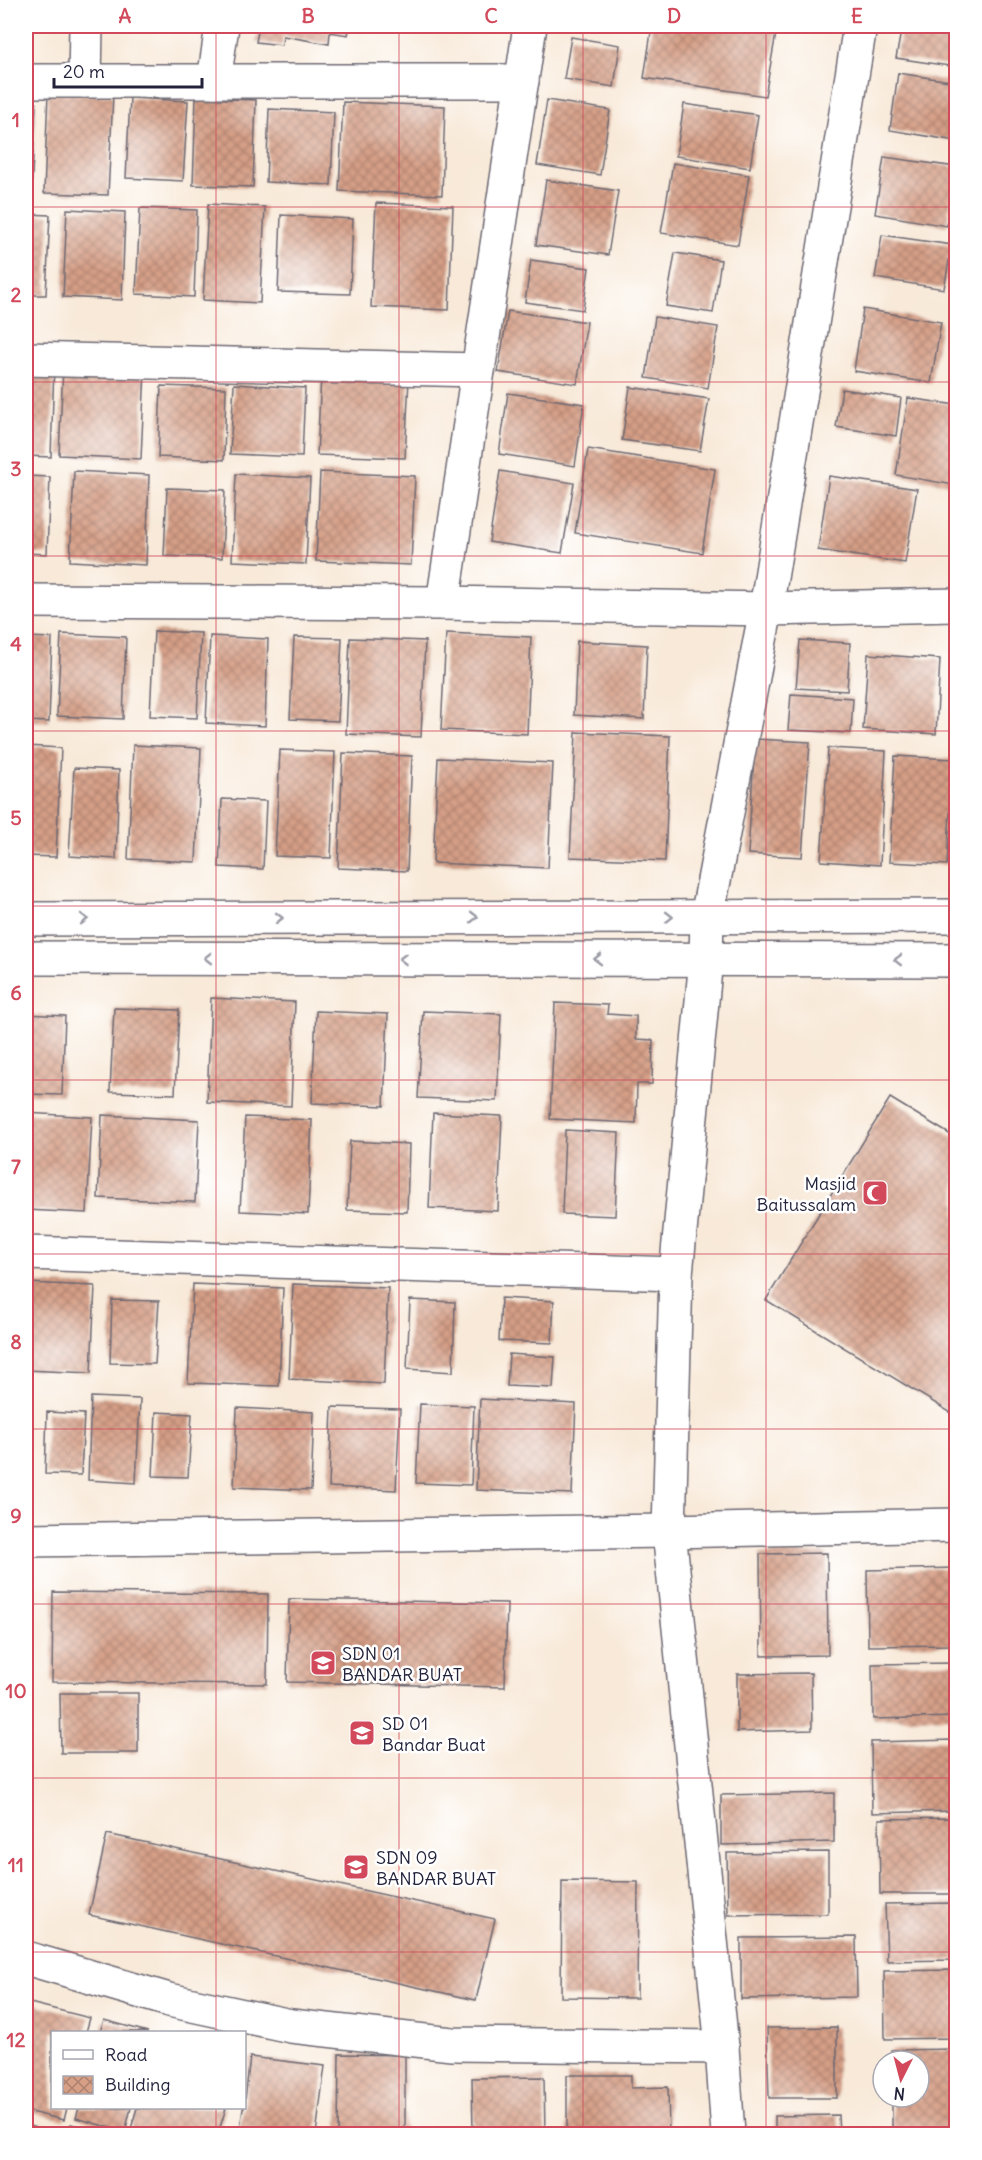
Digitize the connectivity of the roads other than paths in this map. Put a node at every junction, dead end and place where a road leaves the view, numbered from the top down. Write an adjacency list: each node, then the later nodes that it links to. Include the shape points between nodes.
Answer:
1 (86, 26): 6 (street)
2 (222, 26): 7 (street)
3 (530, 26): 8 (street)
4 (860, 26): 14 (street)
5 (26, 81): 6 (street)
6 (85, 81): 7 (street)
7 (214, 81): 8 (street)
8 (522, 81): 10 (street)
9 (26, 359): 10 (street)
10 (478, 370): 12 (street)
11 (26, 602): 12 (street)
12 (443, 603): 14 (street)
13 (957, 606): 14 (street)
14 (765, 609): 16 (street)
15 (957, 916): 16 (street)
16 (707, 917): 17 (street, one-way to 16); 19 (street)
17 (26, 919)
18 (26, 958): 19 (street, one-way to 18)
19 (706, 960): 20 (street, one-way to 19); 22 (street)
20 (957, 960)
21 (26, 1254): 22 (street)
22 (676, 1274): 24 (street)
23 (957, 1524): 24 (street)
24 (669, 1532): 25 (street); 27 (street)
25 (26, 1540)
26 (26, 1958): 27 (street, via 169,2000 291,2026 452,2044)
27 (722, 2047): 28 (street)
28 (728, 2134)

